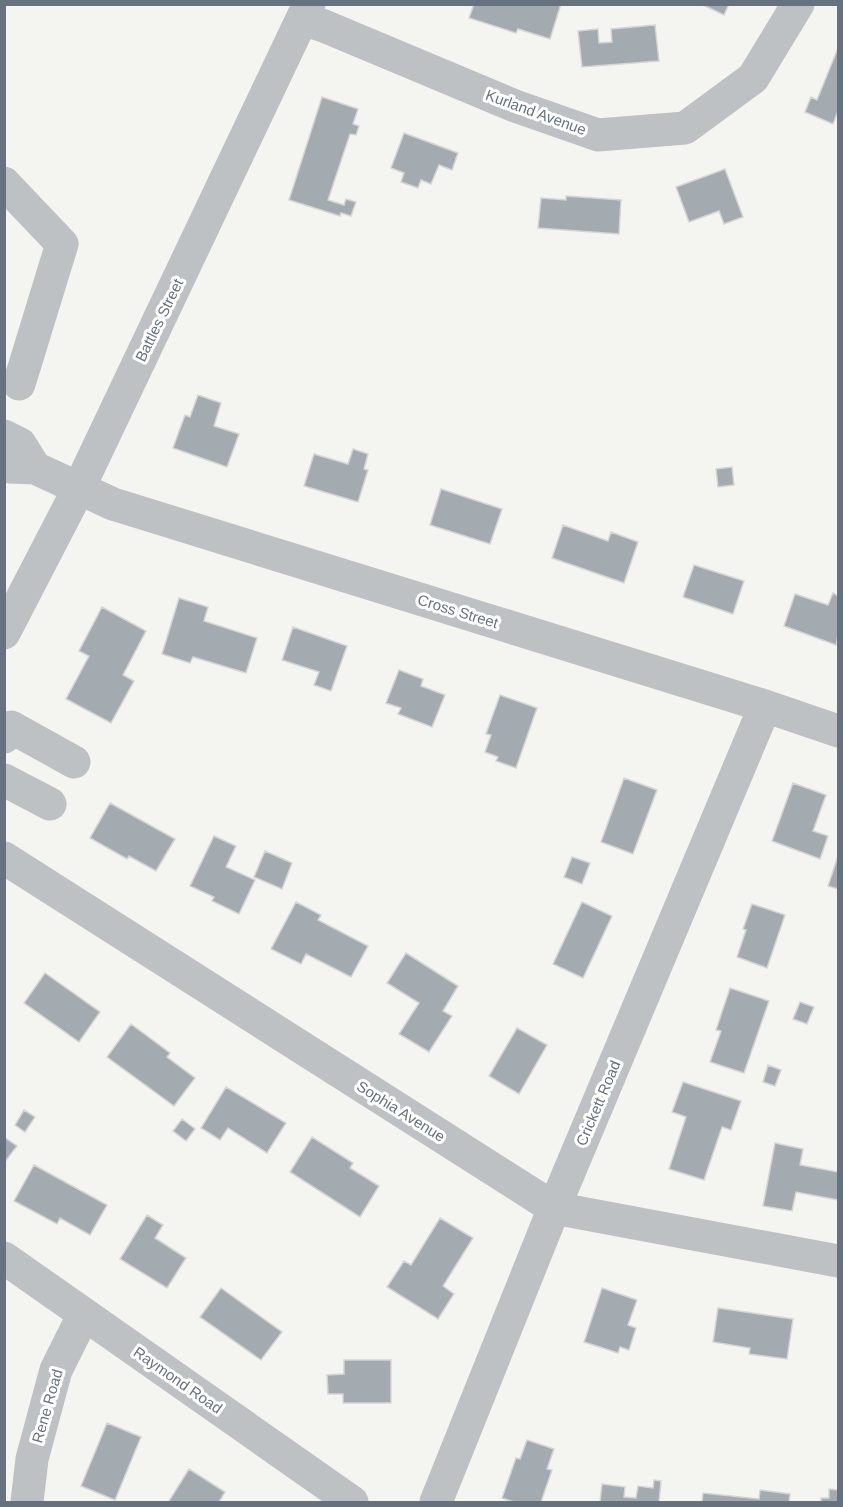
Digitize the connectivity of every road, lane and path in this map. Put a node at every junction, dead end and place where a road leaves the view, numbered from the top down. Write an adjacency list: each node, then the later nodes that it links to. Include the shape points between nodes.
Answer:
1 (798, 4): 2 (street, Kurland Avenue, via 753,78 685,129 598,135 515,106 324,26)
2 (306, 12): 7 (street, Battles Street)
3 (4, 183): 4 (street, via 62,244)
4 (20, 384)
5 (4, 436): 6 (street, via 20,444)
6 (20, 466): 7 (street, Cross Street)
7 (79, 488): 8 (street, Battles Street); 9 (street, Cross Street, via 113,504)
8 (4, 633)
9 (765, 706): 10 (street, Cross Street); 16 (street, Crickett Road)
10 (838, 731)
11 (4, 737): 12 (street, via 11,727)
12 (74, 762)
13 (4, 780): 14 (street)
14 (50, 804)
15 (4, 858): 16 (street, Sophia Avenue)
16 (554, 1208): 18 (street, Sophia Avenue); 22 (street, Crickett Road)
17 (4, 1258): 19 (street, Raymond Road)
18 (838, 1261)
19 (84, 1314): 20 (street, Rene Road, via 56,1370 32,1459); 21 (street, Raymond Road)
20 (27, 1503)
21 (352, 1503)
22 (435, 1503)

